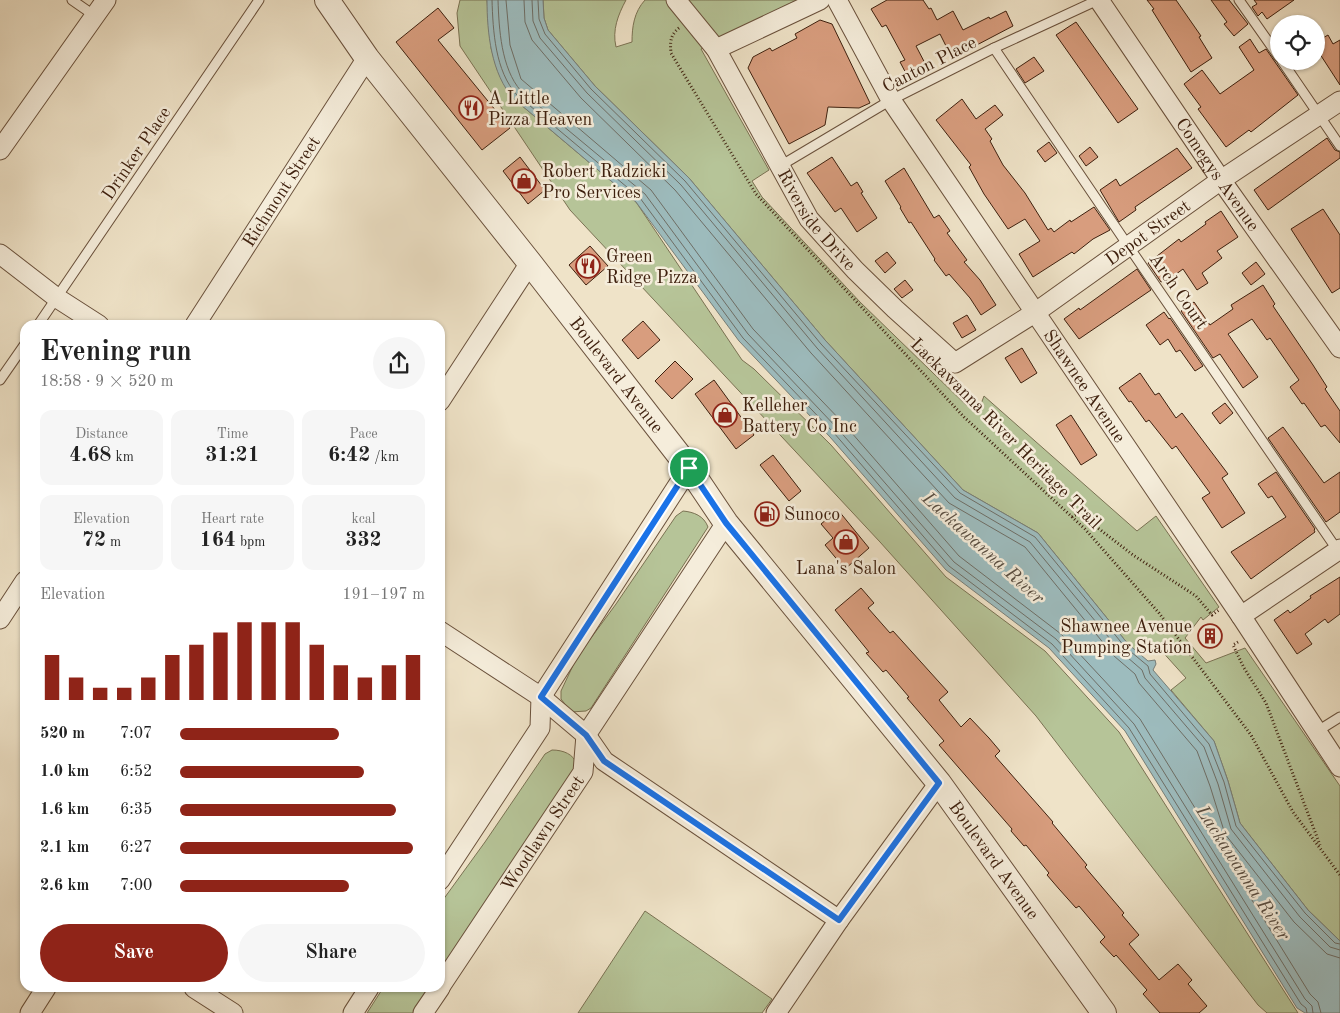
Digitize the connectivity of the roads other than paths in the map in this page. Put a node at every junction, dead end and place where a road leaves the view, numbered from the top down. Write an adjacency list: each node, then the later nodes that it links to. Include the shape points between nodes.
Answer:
1 (72, 0): 10 (lane)
2 (106, 0): 10 (street)
3 (259, 0): 26 (lane, Drinker Place)
4 (327, 0): 14 (street, Boulevard Avenue)
5 (676, 0): 13 (street, Riverside Drive)
6 (820, 0): 13 (street)
7 (837, 0): 16 (street, Shawnee Avenue)
8 (1099, 0): 12 (lane, Canton Place); 22 (street, Comegys Avenue)
9 (1239, 0): 11 (lane)
10 (95, 16): 20 (street)
11 (1270, 44)
12 (994, 48): 16 (lane, Canton Place); 23 (lane, Arch Court)
13 (716, 49): 21 (street, Riverside Drive)
14 (366, 58): 25 (street, Boulevard Avenue); 30 (street, Richmont Street)
15 (1288, 70): 18 (lane)
16 (891, 100): 21 (lane, Canton Place); 27 (street, Shawnee Avenue)
17 (1340, 101): 18 (street, Depot Street)
18 (1319, 115): 19 (lane); 22 (street, Depot Street)
19 (1340, 146)
20 (0, 150)
21 (779, 167): 33 (street, Riverside Drive, via 809,219 855,270)
22 (1221, 180): 23 (street, Depot Street); 31 (street, Comegys Avenue)
23 (1129, 247): 27 (street, Depot Street); 38 (lane, Arch Court)
24 (0, 254): 26 (street)
25 (530, 263): 35 (street); 36 (street, Boulevard Avenue)
26 (57, 298): 28 (lane, Drinker Place); 29 (street)
27 (1036, 312): 33 (street, Depot Street); 40 (street, Shawnee Avenue)
28 (42, 320)
29 (91, 320)
30 (198, 320)
31 (1340, 348)
32 (20, 351): 34 (lane)
33 (955, 363)
34 (0, 380)
35 (445, 392)
36 (689, 468): 37 (street, Boulevard Avenue); 43 (street)
37 (726, 523): 46 (street, Woodlawn Street); 48 (street, Boulevard Avenue)
38 (1339, 550): 40 (street)
39 (20, 588): 41 (street)
40 (1242, 616): 45 (street, Shawnee Avenue)
41 (0, 618)
42 (445, 634): 43 (street)
43 (541, 697): 46 (street); 49 (street, via 540,728)
44 (1340, 717): 45 (lane)
45 (1316, 732): 47 (street, Shawnee Avenue)
46 (586, 735): 50 (street, via 604,761); 51 (street, Woodlawn Street, via 583,772)
47 (1340, 767)
48 (939, 783): 50 (street); 61 (street, Boulevard Avenue)
49 (445, 872)
50 (839, 920): 60 (street)
51 (445, 979)
52 (43, 992): 56 (street)
53 (200, 992): 57 (street)
54 (366, 992): 58 (street)
55 (437, 992): 59 (street, Woodlawn Street)
56 (30, 1013)
57 (232, 1013)
58 (353, 1013)
59 (423, 1013)
60 (776, 1013)
61 (1104, 1013)

